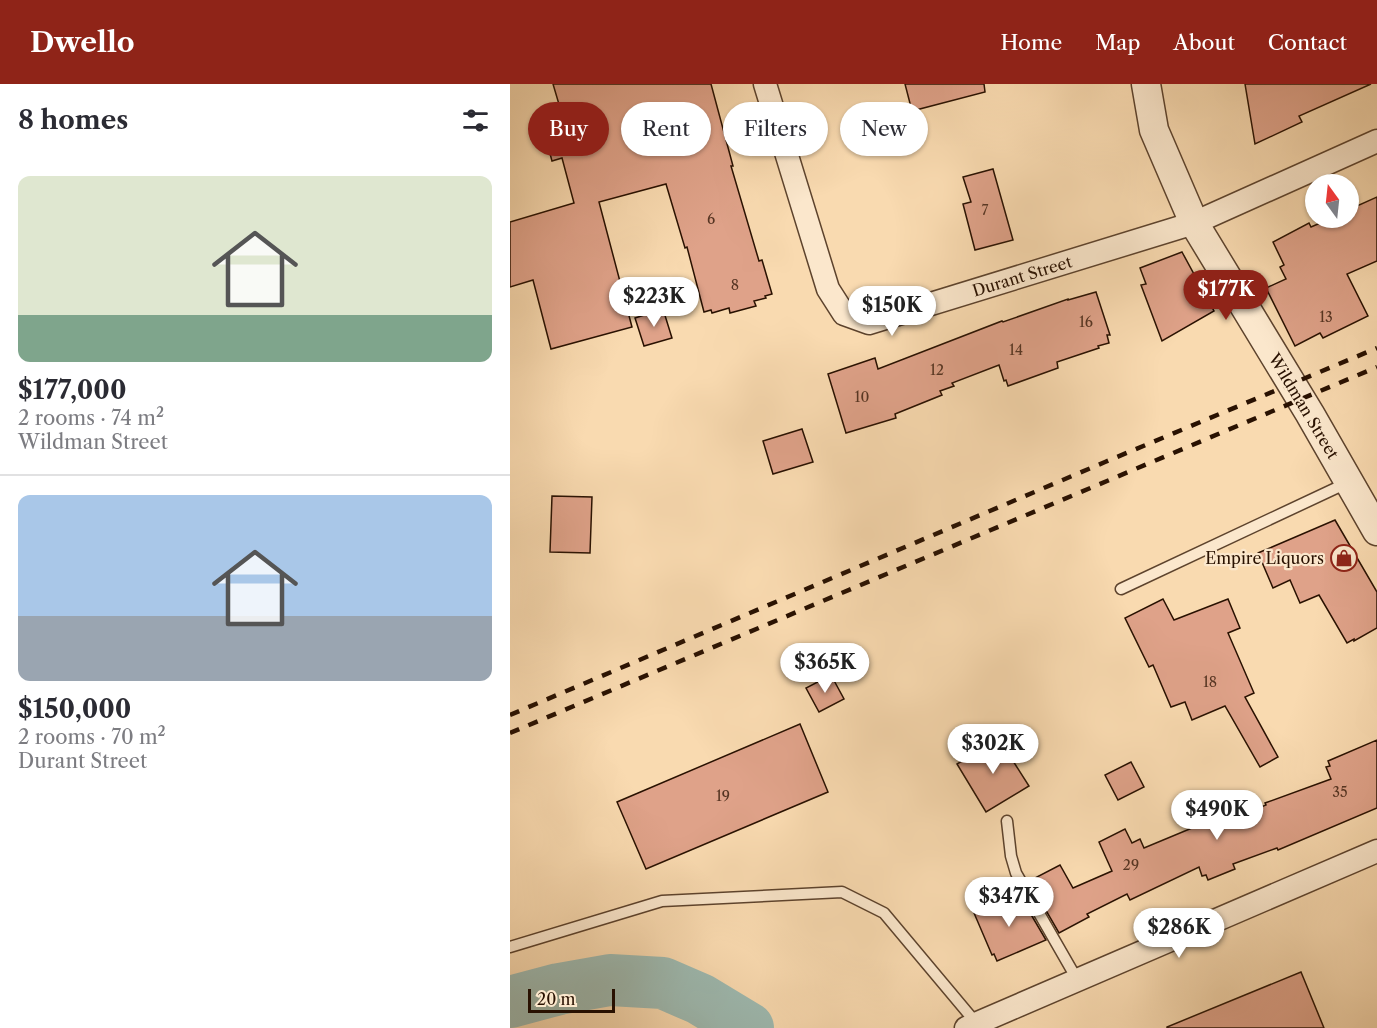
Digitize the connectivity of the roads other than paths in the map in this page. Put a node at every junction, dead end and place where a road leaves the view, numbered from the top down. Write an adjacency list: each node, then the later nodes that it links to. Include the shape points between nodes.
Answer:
1 (765, 84): 4 (street, Durant Street, via 828,289 844,314 869,323)
2 (1146, 84): 4 (street, Wildman Street, via 1154,130)
3 (1377, 141): 4 (street, Durant Street)
4 (1194, 223): 5 (street, Wildman Street)
5 (1349, 482): 6 (street, Wildman Street); 7 (lane)
6 (1377, 531)
7 (1121, 589)
8 (1007, 821): 11 (lane, via 1016,873)
9 (1377, 852): 11 (street)
10 (510, 947): 12 (lane, via 662,901 842,892 884,913)
11 (1078, 981): 12 (street)
12 (972, 1026)

